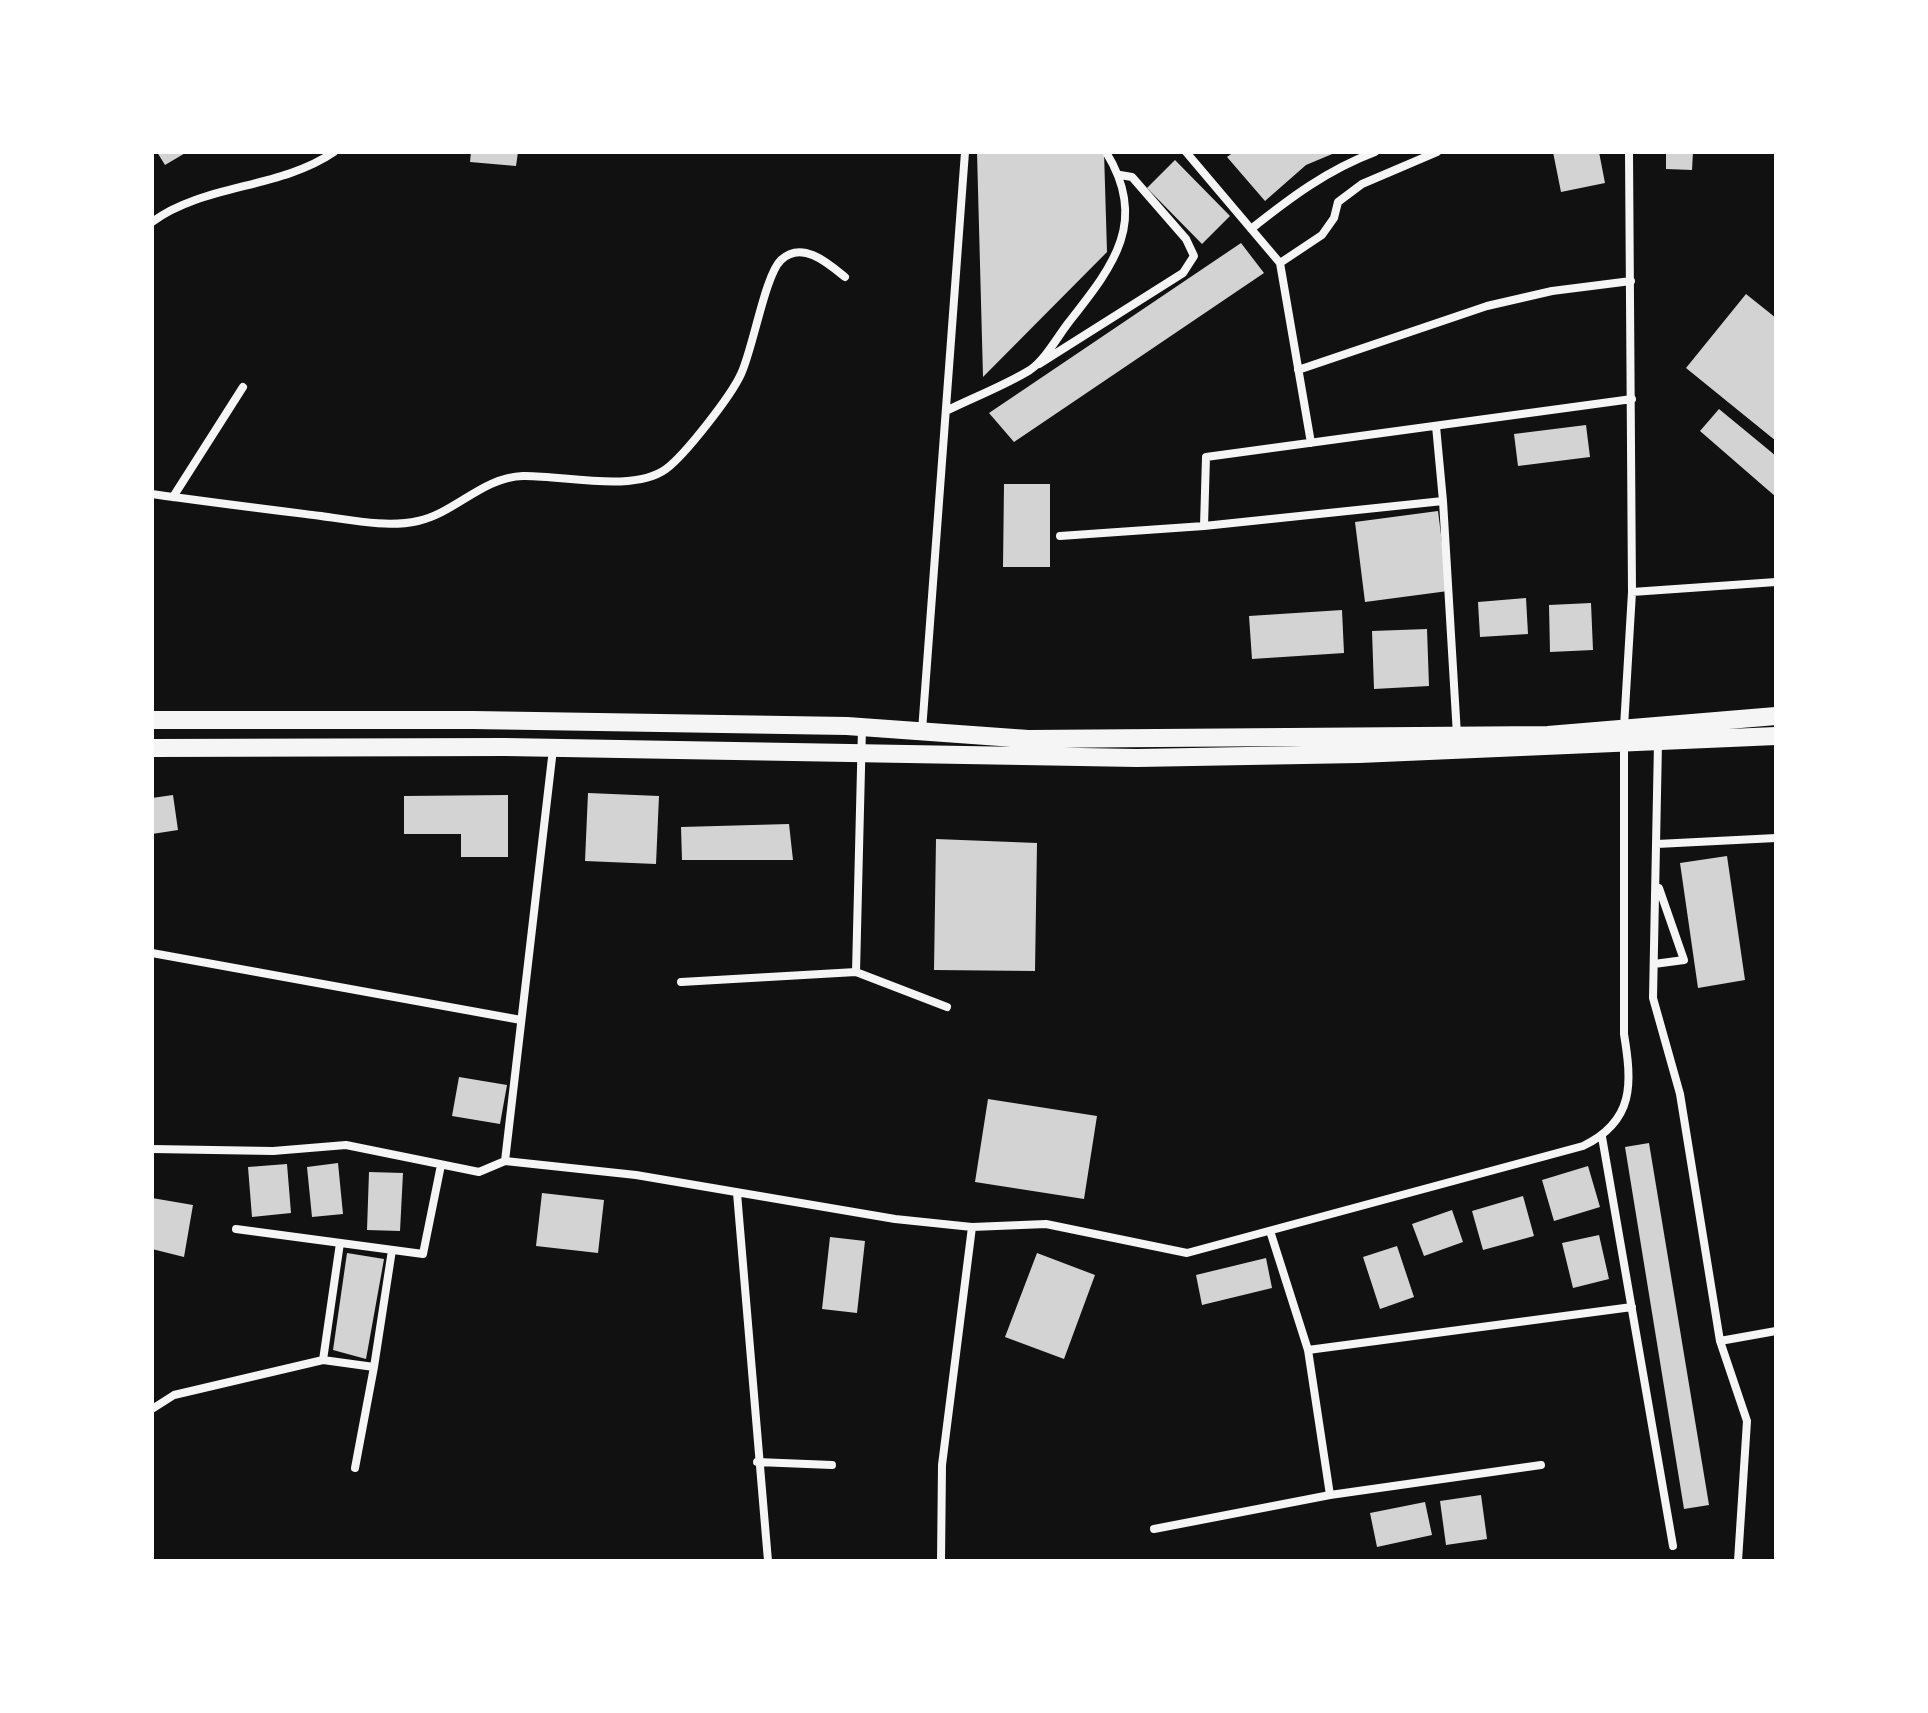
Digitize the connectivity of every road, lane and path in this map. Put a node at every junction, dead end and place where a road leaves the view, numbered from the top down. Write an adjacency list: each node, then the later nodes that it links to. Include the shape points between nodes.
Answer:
1 (334, 152): 9 (street, via 250,187 171,208)
2 (965, 152): 18 (street)
3 (1106, 152): 8 (street)
4 (1186, 152): 10 (street)
5 (1375, 152): 10 (street, via 1295,193)
6 (1437, 152): 11 (street, via 1362,184 1338,202 1322,235)
7 (1629, 152): 13 (street)
8 (1120, 175): 14 (street, via 1126,226 1122,245 1110,270); 14 (street, via 1132,177 1186,239 1194,256 1183,273)
9 (152, 222)
10 (1251, 229): 11 (street)
11 (1280, 263): 15 (street)
12 (845, 277): 22 (street, via 821,258 801,252 781,259 741,376 692,442 666,469 641,481 519,476 487,486 417,522 375,523)
13 (1631, 281): 15 (street, via 1487,306); 17 (street)
14 (1033, 368): 18 (street)
15 (1298, 370): 20 (street)
16 (243, 387): 22 (street)
17 (1632, 399): 19 (street); 27 (street)
18 (946, 411): 31 (street)
19 (1436, 426): 20 (street); 23 (street)
20 (1311, 443): 24 (street, via 1206,457)
21 (152, 494): 22 (street)
22 (173, 497)
23 (1443, 501): 24 (street); 32 (street)
24 (1204, 526): 25 (street)
25 (1060, 536)
26 (1776, 582): 27 (street)
27 (1632, 592): 33 (street)
28 (1776, 716): 33 (highway)
29 (152, 720): 30 (highway)
30 (862, 727): 31 (highway); 38 (street)
31 (922, 732): 32 (highway, via 1028,739)
32 (1457, 735): 33 (highway)
33 (1624, 736): 35 (highway); 38 (highway, via 1137,758); 48 (street, via 1624,1034 1631,1082 1621,1111)
34 (1776, 736): 35 (highway)
35 (1658, 742): 40 (street)
36 (152, 748): 37 (highway)
37 (553, 748): 38 (highway); 47 (street)
38 (862, 753): 44 (street)
39 (1776, 839): 40 (street)
40 (1657, 844): 41 (street)
41 (1656, 881): 43 (street); 43 (street, via 1684,960)
42 (152, 953): 47 (street)
43 (1654, 964): 60 (street, via 1653,998 1680,1094)
44 (856, 972): 45 (street); 46 (street)
45 (681, 982)
46 (947, 1007)
47 (521, 1020): 50 (street)
48 (1602, 1137): 55 (street); 58 (street)
49 (152, 1149): 51 (street, via 273,1151 346,1145)
50 (505, 1161): 51 (street, via 479,1172); 52 (street, via 636,1175)
51 (441, 1165): 57 (street, via 423,1254)
52 (737, 1193): 53 (street); 65 (street)
53 (972, 1227): 55 (street, via 1046,1224 1187,1253); 73 (street, via 942,1465)
54 (236, 1229): 56 (street)
55 (1271, 1234): 61 (street)
56 (340, 1243): 57 (street); 62 (street)
57 (392, 1250): 63 (street)
58 (1632, 1307): 61 (street); 71 (street)
59 (1776, 1331): 60 (street)
60 (1720, 1341): 74 (street, via 1747,1421)
61 (1308, 1350): 69 (street)
62 (323, 1360): 63 (street); 64 (street, via 174,1395)
63 (374, 1367): 68 (street)
64 (152, 1409)
65 (757, 1462): 66 (street); 72 (street)
66 (832, 1465)
67 (1541, 1465): 69 (street)
68 (355, 1468)
69 (1330, 1495): 70 (street)
70 (1154, 1529)
71 (1673, 1546)
72 (768, 1561)
73 (941, 1561)
74 (1738, 1561)

